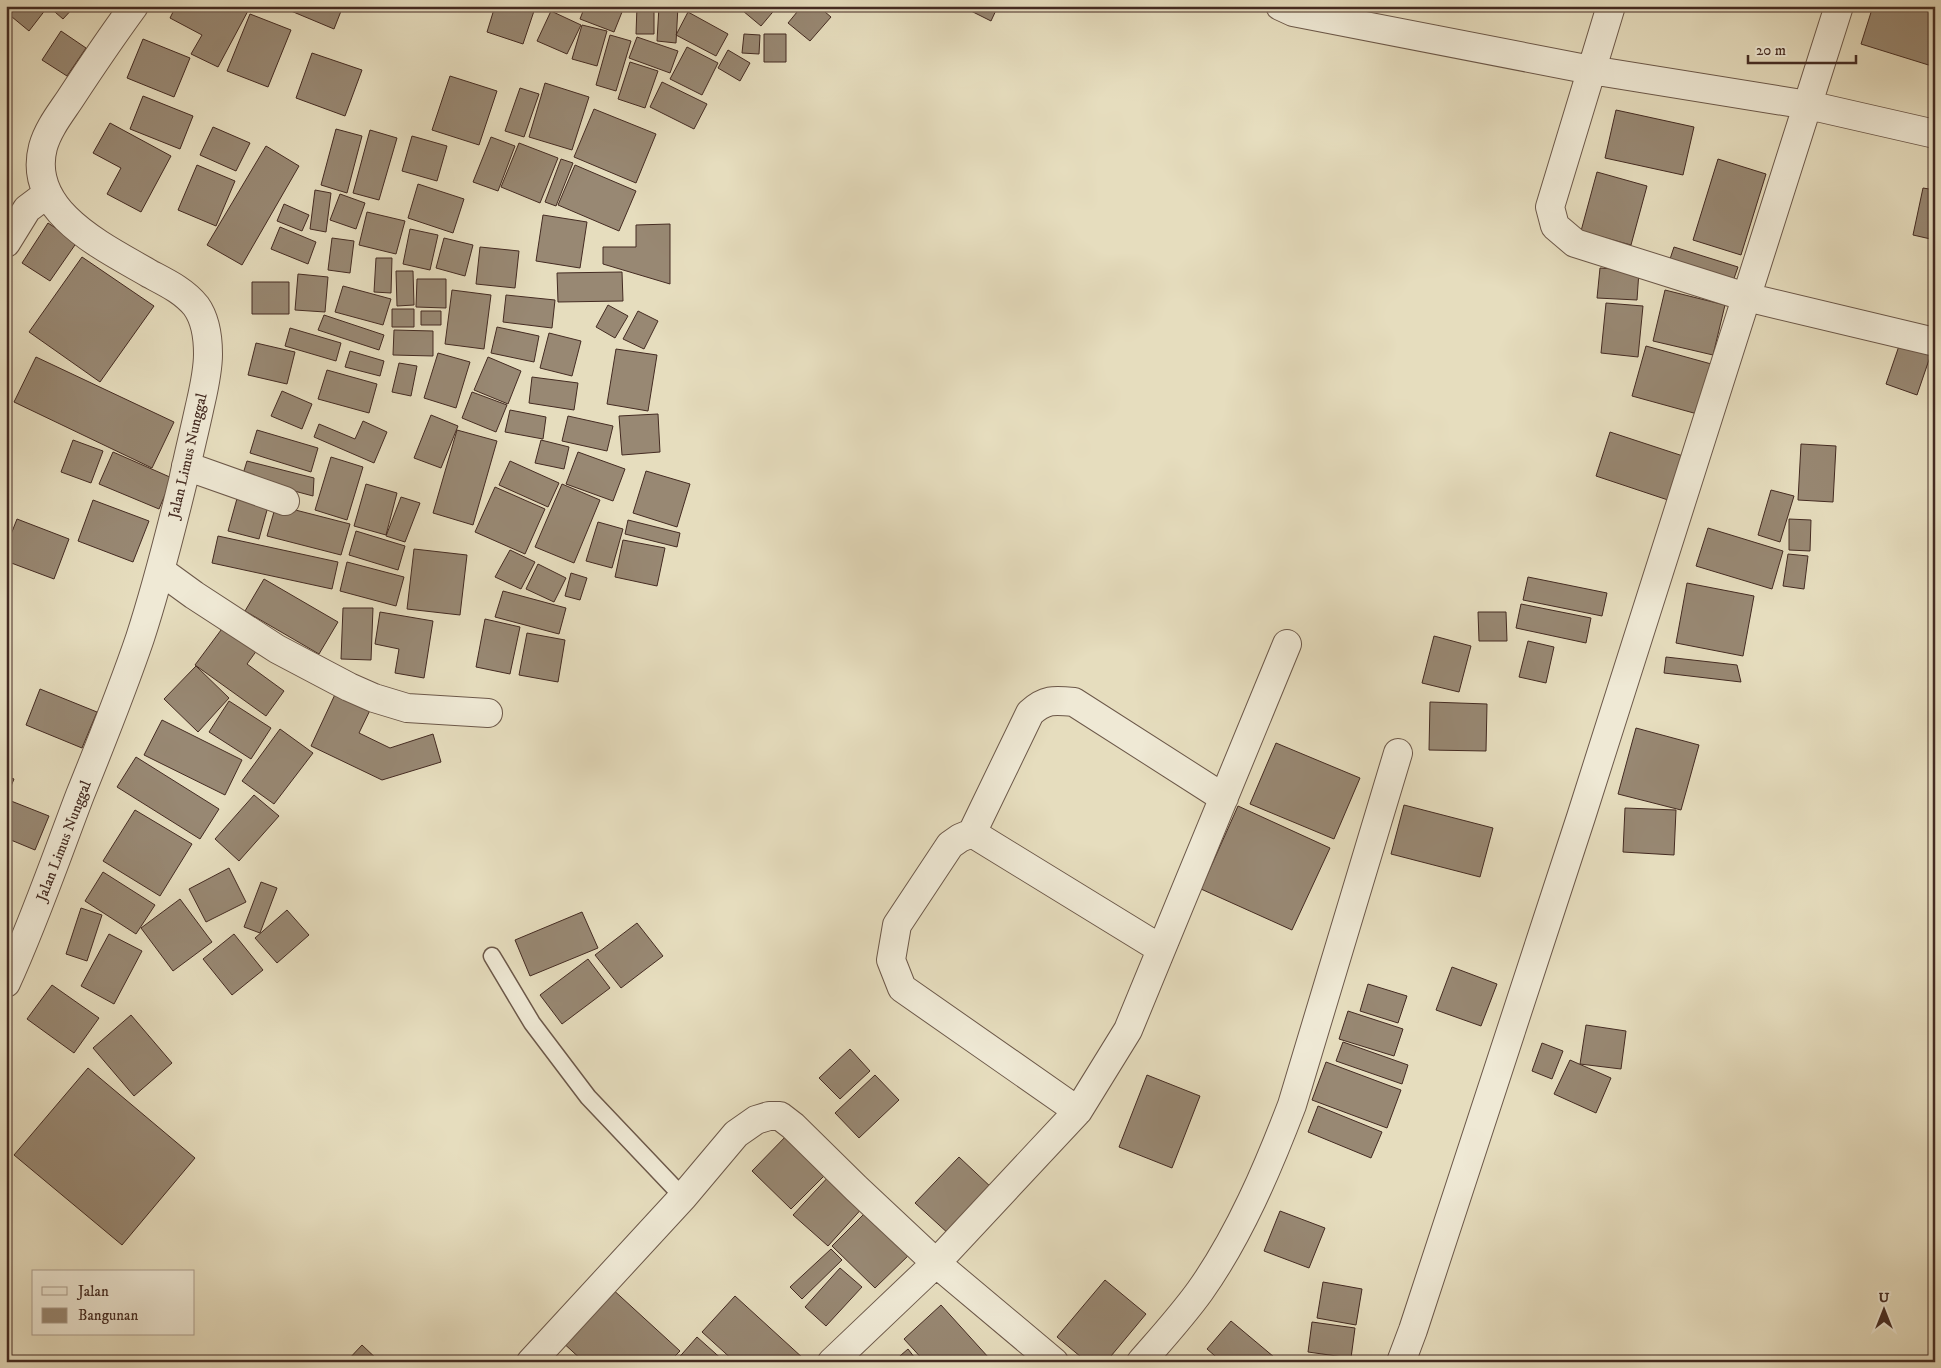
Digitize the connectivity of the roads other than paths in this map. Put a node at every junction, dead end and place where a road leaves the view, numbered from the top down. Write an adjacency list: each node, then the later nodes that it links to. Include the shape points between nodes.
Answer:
1 (134, 6): 8 (street, Jalan Limus Nunggal, via 50,129 41,166 42,181)
2 (1280, 6): 5 (street, via 1293,12)
3 (1611, 6): 5 (street)
4 (1839, 6): 6 (street)
5 (1592, 70): 6 (street); 10 (street, via 1550,207 1555,226 1576,243)
6 (1808, 105): 7 (street); 10 (street)
7 (1935, 134)
8 (48, 194): 9 (street, via 27,209); 12 (street, Jalan Limus Nunggal, via 69,221 107,250 182,292 203,319 208,336 208,358)
9 (6, 243)
10 (1746, 297): 11 (street); 30 (street, via 1581,818)
11 (1935, 342)
12 (186, 466): 13 (street); 14 (street, Jalan Limus Nunggal)
13 (285, 501)
14 (161, 571): 16 (street, via 277,648 374,698 406,708); 22 (street, Jalan Limus Nunggal, via 114,710)
15 (1287, 644): 18 (street)
16 (488, 713)
17 (1398, 754): 29 (street, via 1292,1105 1275,1149 1221,1258 1200,1291)
18 (1224, 798): 19 (street, via 1074,702 1058,700 1040,704 1030,713); 20 (street)
19 (972, 833): 20 (street); 23 (street, via 950,845 896,925 891,960 902,988)
20 (1161, 949): 23 (street, via 1128,1030)
21 (492, 956): 24 (lane, via 532,1023 588,1097)
22 (6, 983)
23 (1078, 1111): 25 (street)
24 (683, 1197): 25 (street, via 736,1134 756,1120 780,1116); 26 (street)
25 (936, 1263): 27 (street); 28 (street)
26 (531, 1362)
27 (832, 1362)
28 (1054, 1362)
29 (1141, 1362)
30 (1401, 1362)

